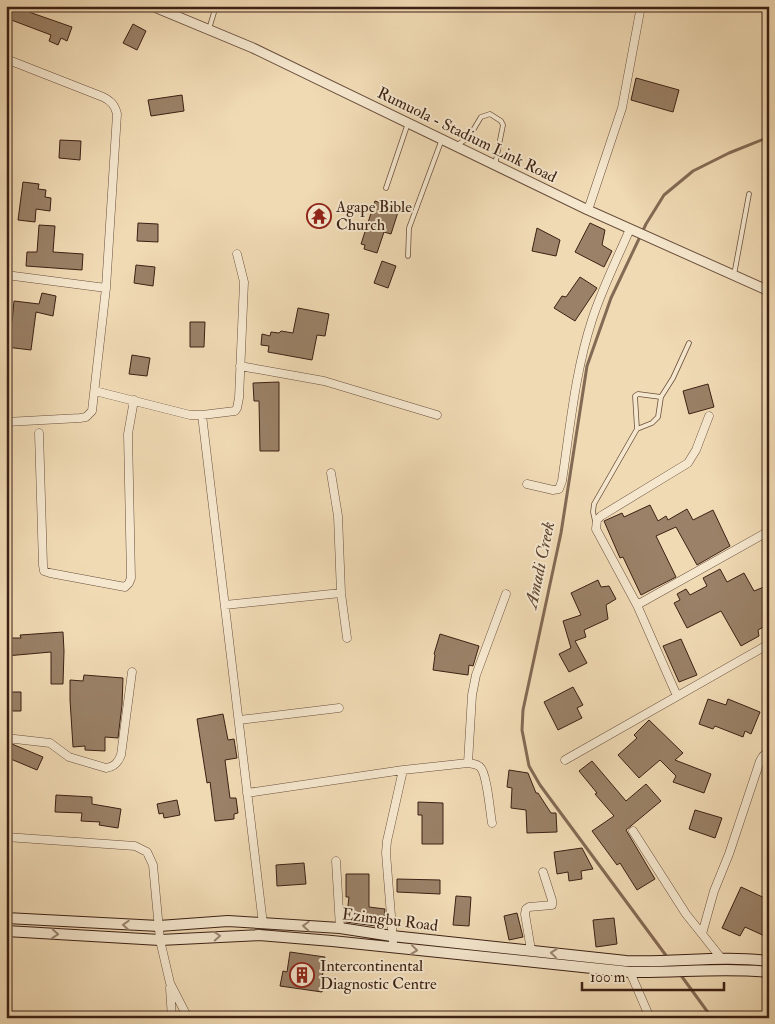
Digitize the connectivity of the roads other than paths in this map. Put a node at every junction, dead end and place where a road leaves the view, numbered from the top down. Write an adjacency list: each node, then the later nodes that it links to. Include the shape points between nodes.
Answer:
1 (152, 6): 4 (street, Rumuola - Stadium Link Road)
2 (216, 6): 4 (lane)
3 (641, 6): 12 (street, via 622,108)
4 (209, 29): 6 (street, Rumuola - Stadium Link Road)
5 (6, 59): 18 (street, via 103,97 115,107)
6 (408, 123): 7 (street, Rumuola - Stadium Link Road); 10 (lane)
7 (442, 139): 8 (street, Rumuola - Stadium Link Road); 15 (lane, via 409,228)
8 (456, 146): 9 (street, Rumuola - Stadium Link Road); 9 (lane, via 470,137 481,117 490,114 503,125)
9 (495, 165): 12 (street, Rumuola - Stadium Link Road)
10 (386, 188)
11 (749, 194): 17 (lane)
12 (588, 210): 13 (street, Rumuola - Stadium Link Road)
13 (632, 230): 17 (street, Rumuola - Stadium Link Road); 32 (street, via 598,305 582,354 562,481 553,490)
14 (237, 254): 21 (street, via 244,282)
15 (408, 256)
16 (6, 275): 18 (street)
17 (734, 275): 19 (street, Rumuola - Stadium Link Road)
18 (106, 288): 22 (street)
19 (769, 291)
20 (689, 343): 23 (lane)
21 (240, 366): 25 (street, via 235,412); 26 (street, via 332,383)
22 (95, 391): 24 (street); 28 (street, via 91,414 86,417)
23 (661, 397): 29 (lane, via 656,421); 29 (lane, via 635,396)
24 (134, 400): 25 (street, via 190,415); 30 (street, via 128,434 131,578 125,587 44,571)
25 (202, 415): 37 (street)
26 (437, 415)
27 (710, 416): 33 (street, via 688,463 601,516)
28 (6, 422)
29 (637, 429): 33 (lane, via 594,504)
30 (39, 433)
31 (331, 473): 35 (street, via 338,516)
32 (527, 484)
33 (596, 524): 38 (street)
34 (769, 531): 38 (street)
35 (341, 593): 37 (street); 39 (street)
36 (506, 594): 48 (street, via 472,695)
37 (225, 605): 44 (street)
38 (637, 606): 42 (street)
39 (347, 638)
40 (769, 644): 42 (street)
41 (132, 672): 45 (street, via 121,755 111,767 74,759 50,743)
42 (677, 696): 47 (street)
43 (339, 708): 44 (street)
44 (239, 720): 50 (street)
45 (6, 738)
46 (769, 751): 61 (street, via 760,761)
47 (565, 760)
48 (468, 763): 49 (street); 51 (street, via 482,769)
49 (403, 770): 50 (street); 62 (street, via 386,853)
50 (248, 794): 57 (street)
51 (492, 823)
52 (633, 831): 61 (street)
53 (6, 837): 58 (street, via 135,846 147,852 153,865)
54 (336, 861): 59 (street)
55 (542, 872): 65 (street, via 552,905 526,909)
56 (6, 918): 58 (main road, Ezimgbu Road, one-way to 56)
57 (263, 924): 58 (main road, Ezimgbu Road, via 228,921); 59 (main road, Ezimgbu Road, one-way to 57)
58 (159, 926): 63 (street)
59 (340, 928): 62 (main road, Ezimgbu Road)
60 (6, 931): 63 (main road, Ezimgbu Road, one-way to 63)
61 (702, 934): 66 (street)
62 (392, 936): 64 (street); 65 (main road, Ezimgbu Road)
63 (160, 940): 64 (main road, Ezimgbu Road, one-way to 64, via 259,935); 70 (street)
64 (395, 948): 68 (main road, Ezimgbu Road, one-way to 68)
65 (531, 950): 66 (main road, Ezimgbu Road, one-way to 65, via 655,962)
66 (720, 958): 67 (main road, Ezimgbu Road)
67 (769, 961)
68 (630, 972): 69 (main road, Ezimgbu Road, via 726,969); 73 (street)
69 (769, 972)
70 (170, 983): 71 (street); 72 (street)
71 (172, 1018)
72 (188, 1018)
73 (650, 1018)

